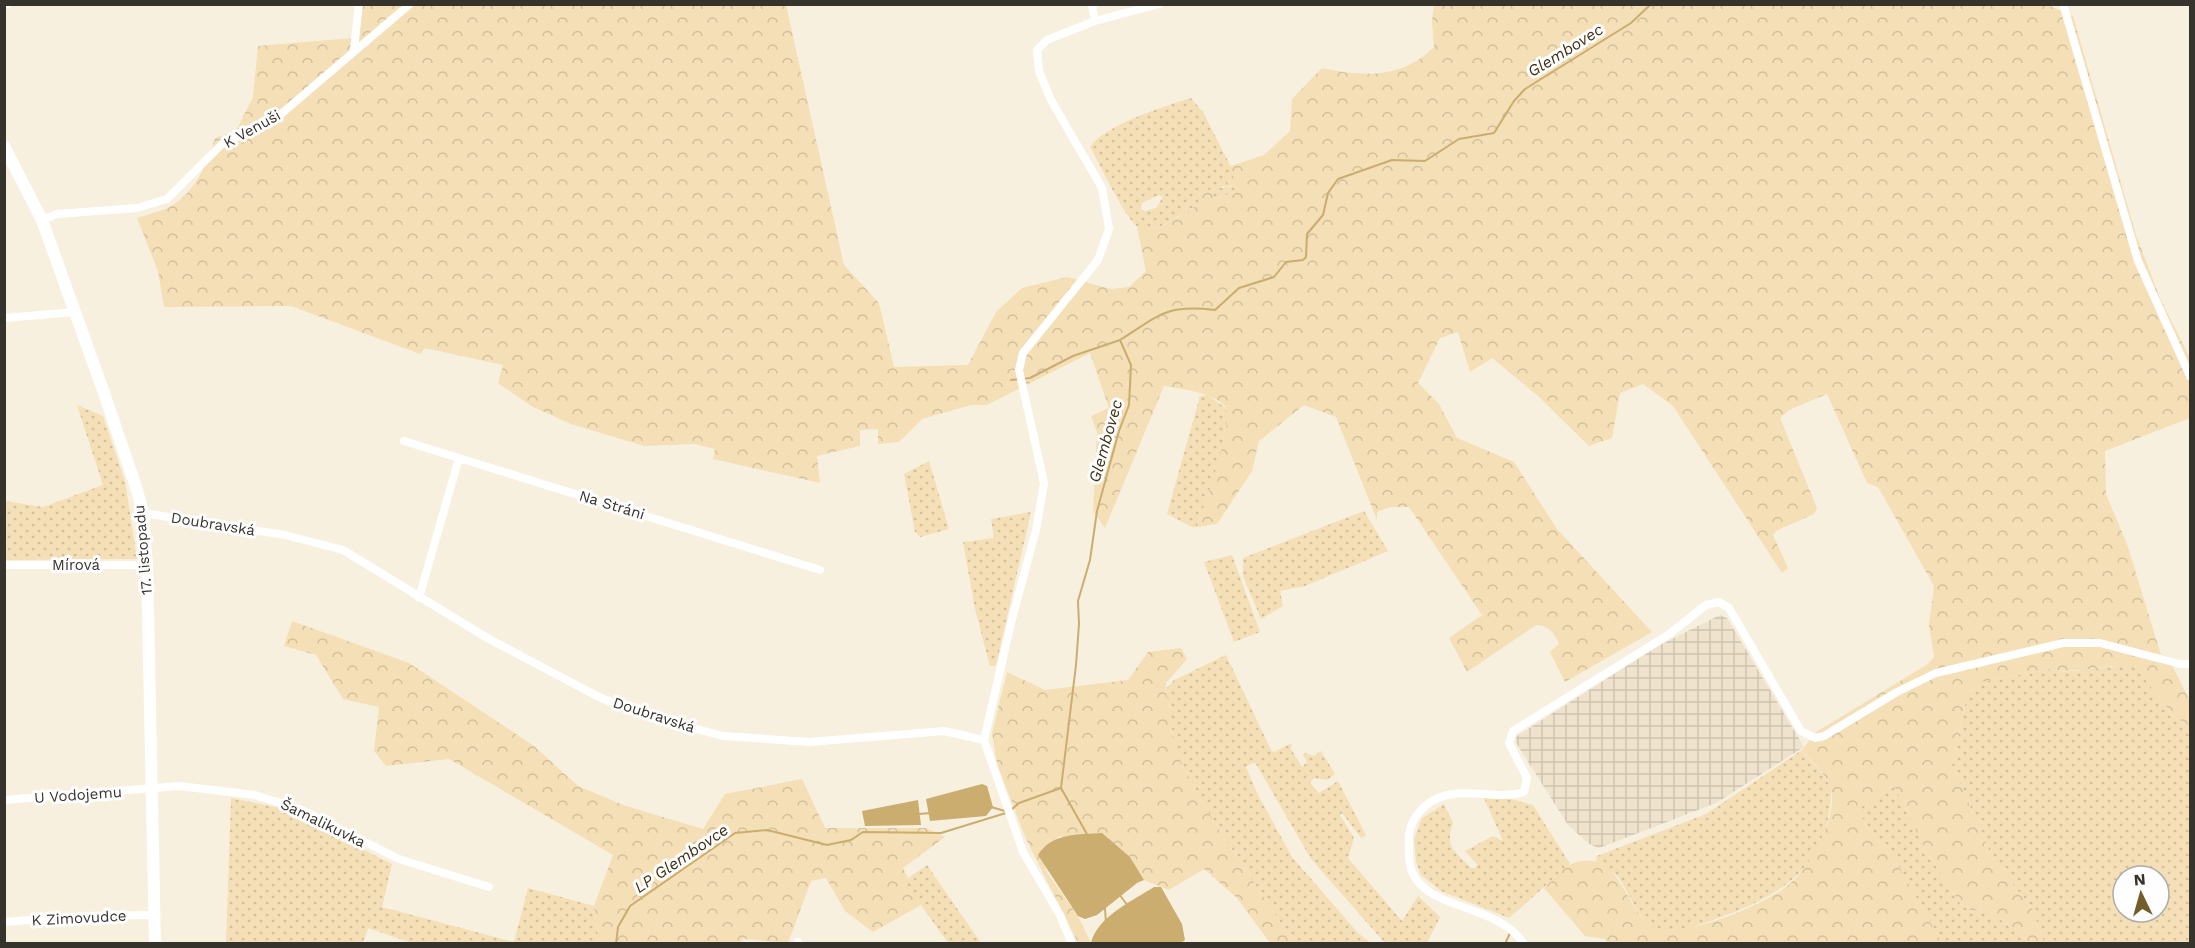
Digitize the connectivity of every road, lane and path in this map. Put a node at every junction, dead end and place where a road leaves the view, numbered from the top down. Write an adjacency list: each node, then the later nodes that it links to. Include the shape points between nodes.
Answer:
1 (359, 4): 7 (street)
2 (410, 4): 7 (street, K Venuši)
3 (1092, 4): 6 (street)
4 (1159, 4): 6 (street)
5 (2063, 4): 13 (street, via 2138,261)
6 (1095, 21): 22 (street, via 1047,40 1037,50 1039,71 1051,100 1102,188 1109,229 1098,260 1023,353 1018,370 1044,483)
7 (354, 50): 10 (street, K Venuši, via 274,120 222,144 167,199 138,208 57,214)
8 (4, 146): 9 (main road, 17. listopadu)
9 (10, 170): 10 (main road, 17. listopadu)
10 (42, 220): 11 (main road, 17. listopadu)
11 (76, 312): 12 (street); 16 (main road, 17. listopadu)
12 (4, 318)
13 (2190, 376)
14 (404, 441): 15 (street, Na Stráni)
15 (459, 458): 19 (street, Na Stráni); 20 (street)
16 (142, 513): 18 (main road, 17. listopadu); 20 (street, Doubravská, via 285,535 344,550)
17 (4, 565): 18 (street, Mírová)
18 (147, 565): 23 (main road, 17. listopadu)
19 (820, 570)
20 (419, 598): 22 (street, Doubravská, via 599,697 723,736 809,742 944,731)
21 (2190, 664): 30 (street, via 2100,643 2063,643 1915,681 1815,738 1801,731 1729,608 1719,602 1706,605 1668,635 1513,731 1509,743 1527,778 1524,792 1454,792 1426,805 1413,821 1408,834 1409,860 1412,873 1423,886 1508,925)
22 (984, 740): 29 (street, via 1023,852 1060,915)
23 (152, 790): 24 (street, U Vodojemu); 25 (street, Šamalikuvka, via 179,786 219,789 276,800 399,859); 26 (main road, 17. listopadu)
24 (4, 800)
25 (489, 887)
26 (154, 915): 27 (street, K Zimovudce); 28 (main road, 17. listopadu)
27 (4, 922)
28 (155, 944)
29 (1072, 944)
30 (1524, 944)

